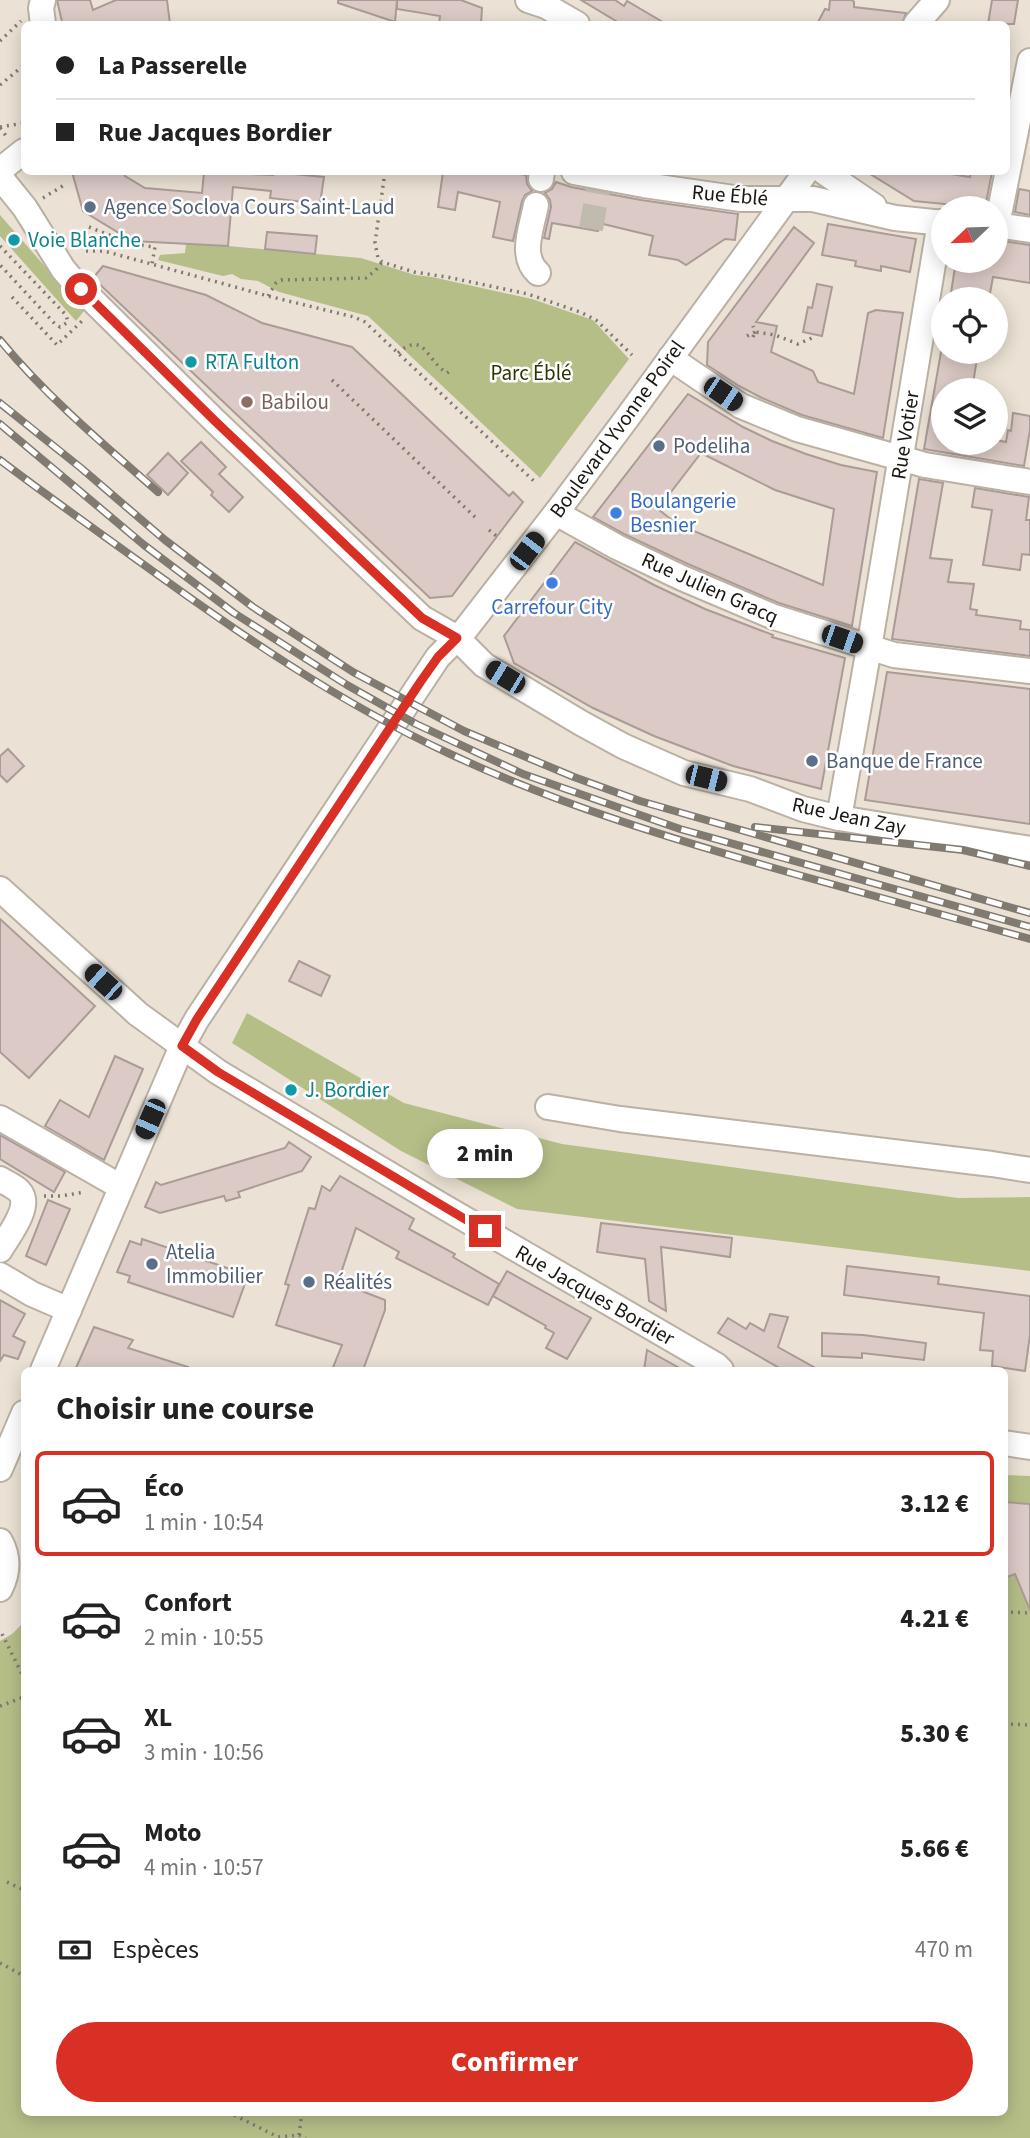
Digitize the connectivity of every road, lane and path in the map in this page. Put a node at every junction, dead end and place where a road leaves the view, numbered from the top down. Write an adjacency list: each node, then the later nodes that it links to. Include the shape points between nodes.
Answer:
1 (43, 0): 3 (street)
2 (541, 8): 4 (street)
3 (33, 21)
4 (570, 21)
5 (21, 29): 6 (path)
6 (0, 41)
7 (1030, 61): 13 (street)
8 (21, 68): 9 (path)
9 (0, 85)
10 (21, 124): 11 (path)
11 (0, 127)
12 (21, 153): 14 (street)
13 (1010, 157)
14 (0, 170)
15 (385, 175): 33 (path, via 375,243)
16 (581, 175): 23 (street, Rue Éblé, via 600,183)
17 (804, 175): 23 (street, Boulevard Yvonne Poirel)
18 (828, 175): 26 (street, Rue Éblé)
19 (1006, 175): 22 (street)
20 (0, 177): 40 (street, Rue Jean Zay, via 63,269)
21 (66, 184): 24 (path)
22 (1002, 196)
23 (785, 200): 26 (street, Rue Éblé, via 813,199); 45 (street, Boulevard Yvonne Poirel)
24 (36, 202)
25 (536, 205): 36 (street, via 527,254)
26 (885, 216): 27 (street, Rue Éblé)
27 (931, 221)
28 (89, 227): 34 (path, via 132,244 155,247)
29 (1008, 227): 30 (street)
30 (1030, 230)
31 (0, 246): 35 (path, via 68,322 56,325)
32 (86, 251): 34 (path)
33 (382, 262): 38 (path, via 366,278 281,280); 44 (path, via 543,298 596,320)
34 (152, 264): 38 (path)
35 (0, 265)
36 (538, 273)
37 (932, 273): 48 (street, Rue Votier)
38 (268, 296): 43 (path, via 354,317)
39 (12, 297): 40 (path, via 57,345)
40 (97, 306): 55 (street, Rue Jean Zay, via 422,618)
41 (752, 326): 42 (path, via 752,335 775,335 798,344)
42 (813, 334)
43 (398, 353): 46 (path, via 406,345 417,344 441,369); 49 (path)
44 (632, 355)
45 (670, 358): 48 (street, via 741,406 797,429); 51 (street, Boulevard Yvonne Poirel)
46 (450, 371)
47 (332, 380): 52 (path)
48 (901, 458): 50 (street); 56 (street, Rue Votier)
49 (536, 482)
50 (1030, 482)
51 (556, 513): 55 (street, Boulevard Yvonne Poirel); 56 (street, Rue Julien Gracq, via 716,593)
52 (476, 518)
53 (489, 530): 54 (path)
54 (500, 539)
55 (457, 638): 58 (street, Rue Jean Zay, via 484,665 623,746 684,773); 61 (street, Boulevard Yvonne Poirel, via 421,681)
56 (869, 648): 57 (street, Rue Julien Gracq); 58 (street, Rue Votier)
57 (1030, 671)
58 (839, 818): 59 (street, Rue Jean Zay)
59 (1030, 849)
60 (0, 889): 61 (street, Rue Jacques Bordier, via 138,1014)
61 (182, 1046): 66 (street, Boulevard Yvonne Poirel); 73 (street, Rue Jacques Bordier, via 439,1204)
62 (548, 1107): 64 (street)
63 (0, 1118): 66 (street)
64 (1030, 1170)
65 (0, 1179): 69 (street, via 20,1192 24,1202)
66 (121, 1187): 71 (street, Boulevard Yvonne Poirel)
67 (94, 1190): 68 (path)
68 (34, 1196)
69 (0, 1251)
70 (0, 1275): 71 (street)
71 (69, 1310): 72 (street, Boulevard Yvonne Poirel)
72 (44, 1367)
73 (718, 1367)
74 (21, 1420): 77 (street)
75 (1008, 1444): 76 (street)
76 (1030, 1447)
77 (0, 1469)
78 (0, 1541): 79 (street); 80 (street)
79 (21, 1542)
80 (10, 1574)
81 (1008, 1612): 82 (path)
82 (1030, 1613)
83 (2, 1634): 84 (path)
84 (21, 1672)
85 (21, 1698): 86 (path)
86 (0, 1706)
87 (1008, 1724): 88 (path)
88 (1030, 1725)
89 (8, 1882): 90 (path)
90 (21, 1888)
91 (0, 1963): 92 (path)
92 (21, 1974)
93 (237, 2116): 95 (path, via 278,2137)
94 (301, 2116): 95 (path)
95 (299, 2135): 96 (path)
96 (306, 2138)

